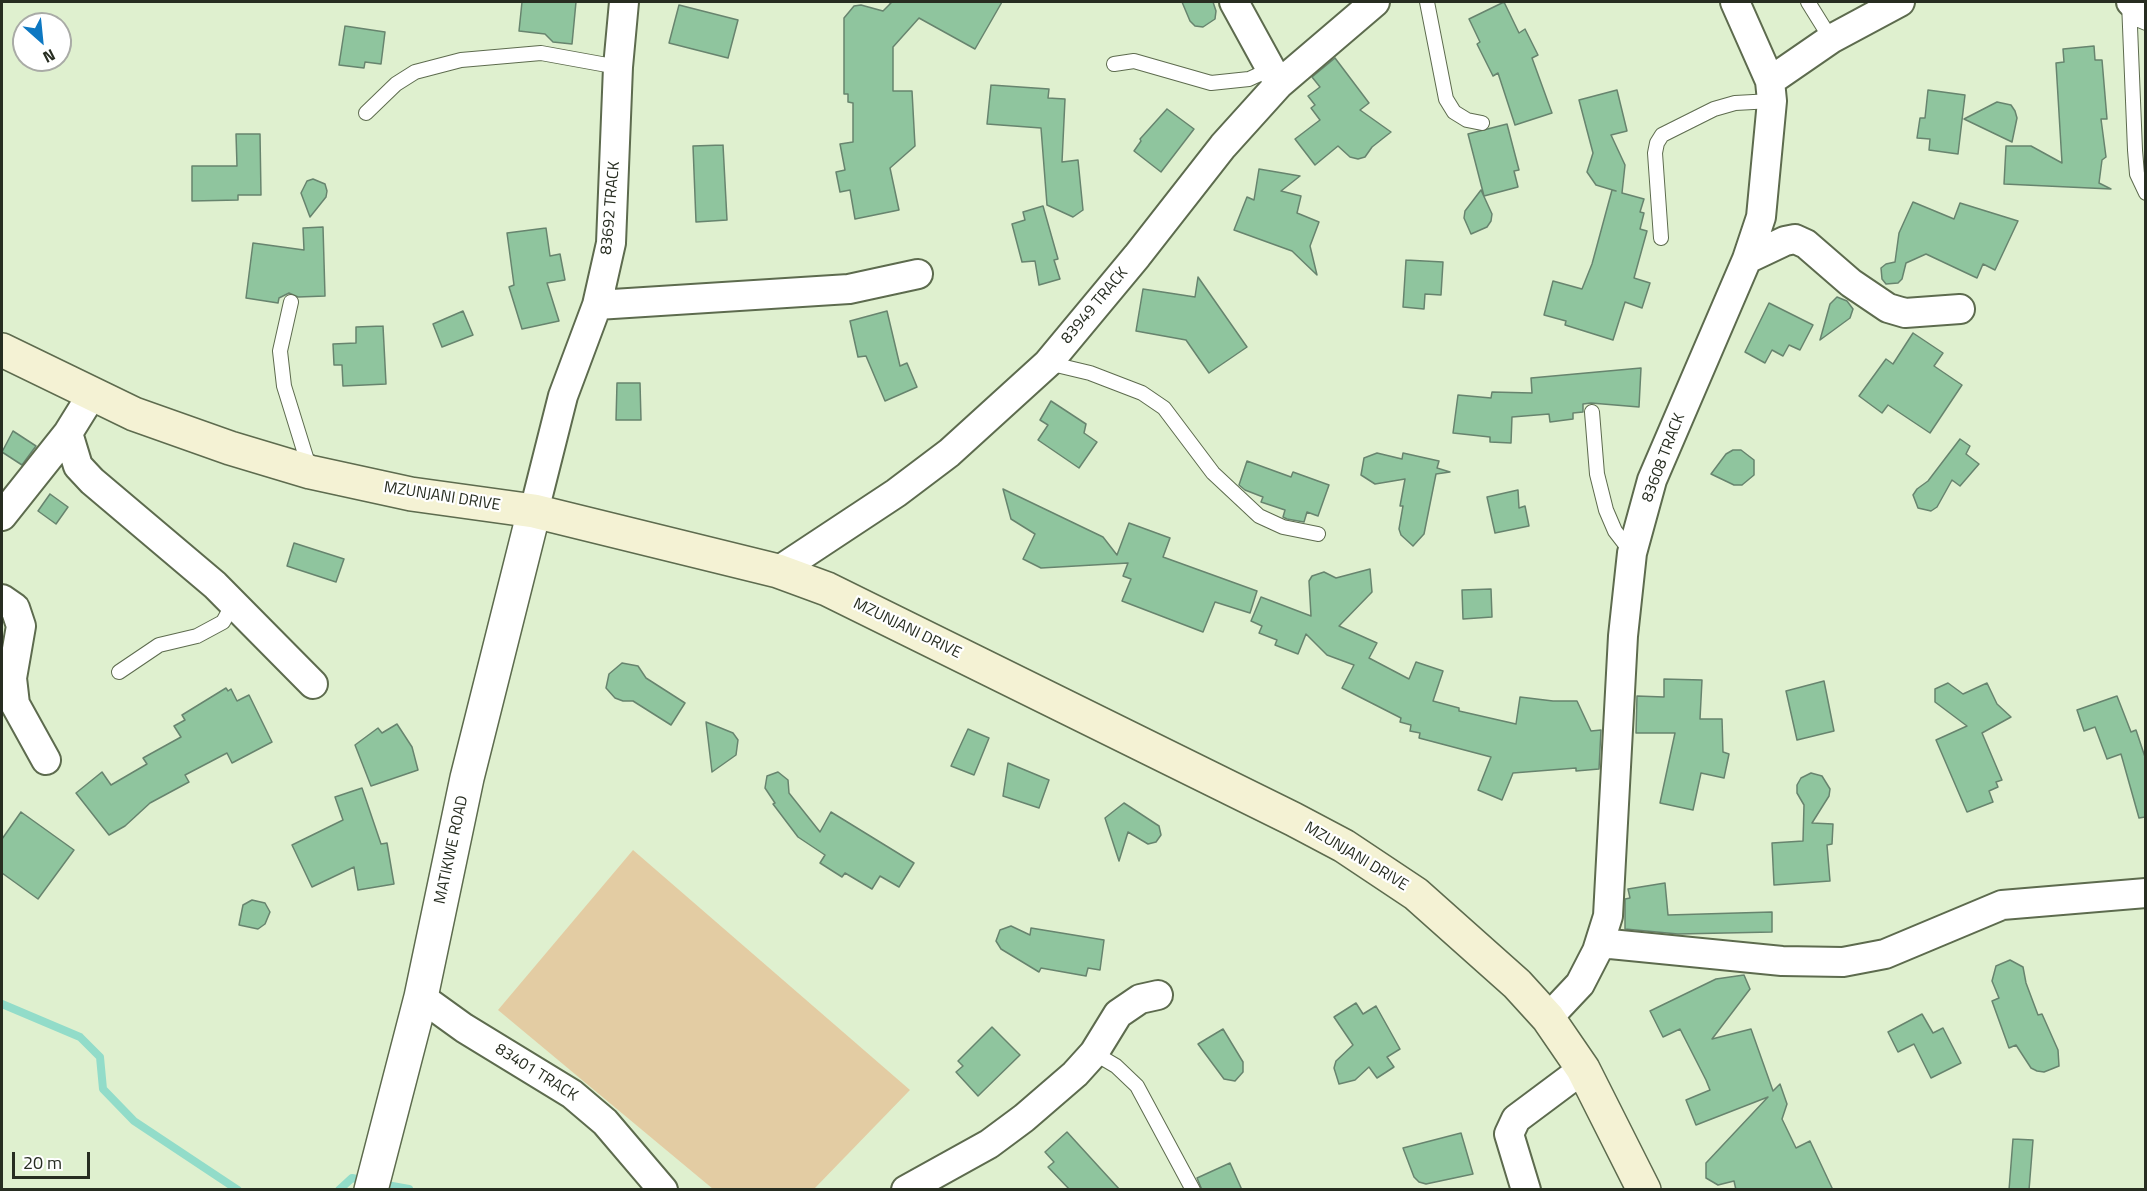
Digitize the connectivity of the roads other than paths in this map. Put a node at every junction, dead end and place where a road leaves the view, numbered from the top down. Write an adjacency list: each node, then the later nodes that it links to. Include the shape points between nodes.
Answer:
1 (624, 2): 12 (street, 83692 TRACK)
2 (1234, 2): 13 (street)
3 (1375, 2): 13 (street, 83949 TRACK)
4 (1427, 2): 16 (lane, via 1446,99 1454,112)
5 (1736, 2): 14 (street)
6 (1808, 2): 10 (lane)
7 (1900, 2): 10 (street)
8 (2134, 6): 9 (lane); 17 (lane, via 2135,150 2137,174)
9 (2145, 23)
10 (1830, 39): 14 (street)
11 (1114, 64): 13 (lane, via 1134,61 1211,83)
12 (618, 67): 15 (lane, via 541,53 461,60 415,72); 22 (street, 83692 TRACK, via 611,243)
13 (1275, 76): 25 (street, 83949 TRACK, via 1137,256)
14 (1771, 91): 18 (lane, via 1714,109 1662,135 1655,153); 19 (street, 83608 TRACK, via 1761,217)
15 (366, 113)
16 (1482, 123)
17 (2145, 193)
18 (1660, 238)
19 (1747, 260): 23 (street, via 1795,239 1888,308 1905,313); 33 (street, 83608 TRACK, via 1652,480)
20 (918, 274): 22 (street, via 849,288)
21 (291, 302): 29 (lane, via 280,351 284,386)
22 (597, 305): 30 (street, 83692 TRACK, via 563,396)
23 (1960, 309)
24 (2, 350): 26 (main road, MZUNJANI DRIVE)
25 (1048, 363): 32 (lane, via 1090,373 1142,393 1164,408 1213,473 1259,516 1283,527); 34 (street, 83949 TRACK, via 949,453)
26 (91, 396): 28 (street); 29 (main road, MZUNJANI DRIVE, via 230,448)
27 (1592, 412): 33 (lane, via 1597,474 1606,510 1615,531)
28 (68, 433): 31 (street); 36 (street, via 78,466 92,481)
29 (310, 472): 30 (main road, MZUNJANI DRIVE, via 411,494)
30 (534, 512): 34 (main road, MZUNJANI DRIVE); 43 (street, MATIKWE ROAD, via 467,778)
31 (2, 516)
32 (1318, 534)
33 (1632, 553): 41 (street, 83608 TRACK, via 1623,636 1608,916)
34 (778, 571): 44 (main road, MZUNJANI DRIVE, via 827,589 1344,846 1416,894 1517,984)
35 (2, 599): 39 (street, via 15,608 21,626 12,678 15,704)
36 (233, 604): 37 (lane, via 223,622 197,636 159,645); 38 (street)
37 (119, 672)
38 (313, 684)
39 (46, 760)
40 (2145, 893): 41 (street, via 2002,905 1885,954 1843,962 1782,961)
41 (1600, 943): 44 (street, 83608 TRACK, via 1580,984)
42 (1158, 995): 45 (street, via 1140,999 1118,1014)
43 (421, 997): 47 (street, MATIKWE ROAD); 48 (street, 83401 TRACK, via 572,1094 605,1122)
44 (1548, 1018): 46 (main road, MZUNJANI DRIVE)
45 (1094, 1053): 49 (street, via 1075,1074 989,1144); 50 (lane, via 1116,1065 1137,1086)
46 (1583, 1069): 51 (street, via 1516,1119 1509,1134); 52 (main road, MZUNJANI DRIVE)
47 (371, 1190)
48 (663, 1190)
49 (906, 1190)
50 (1193, 1190)
51 (1526, 1190)
52 (1644, 1190)

